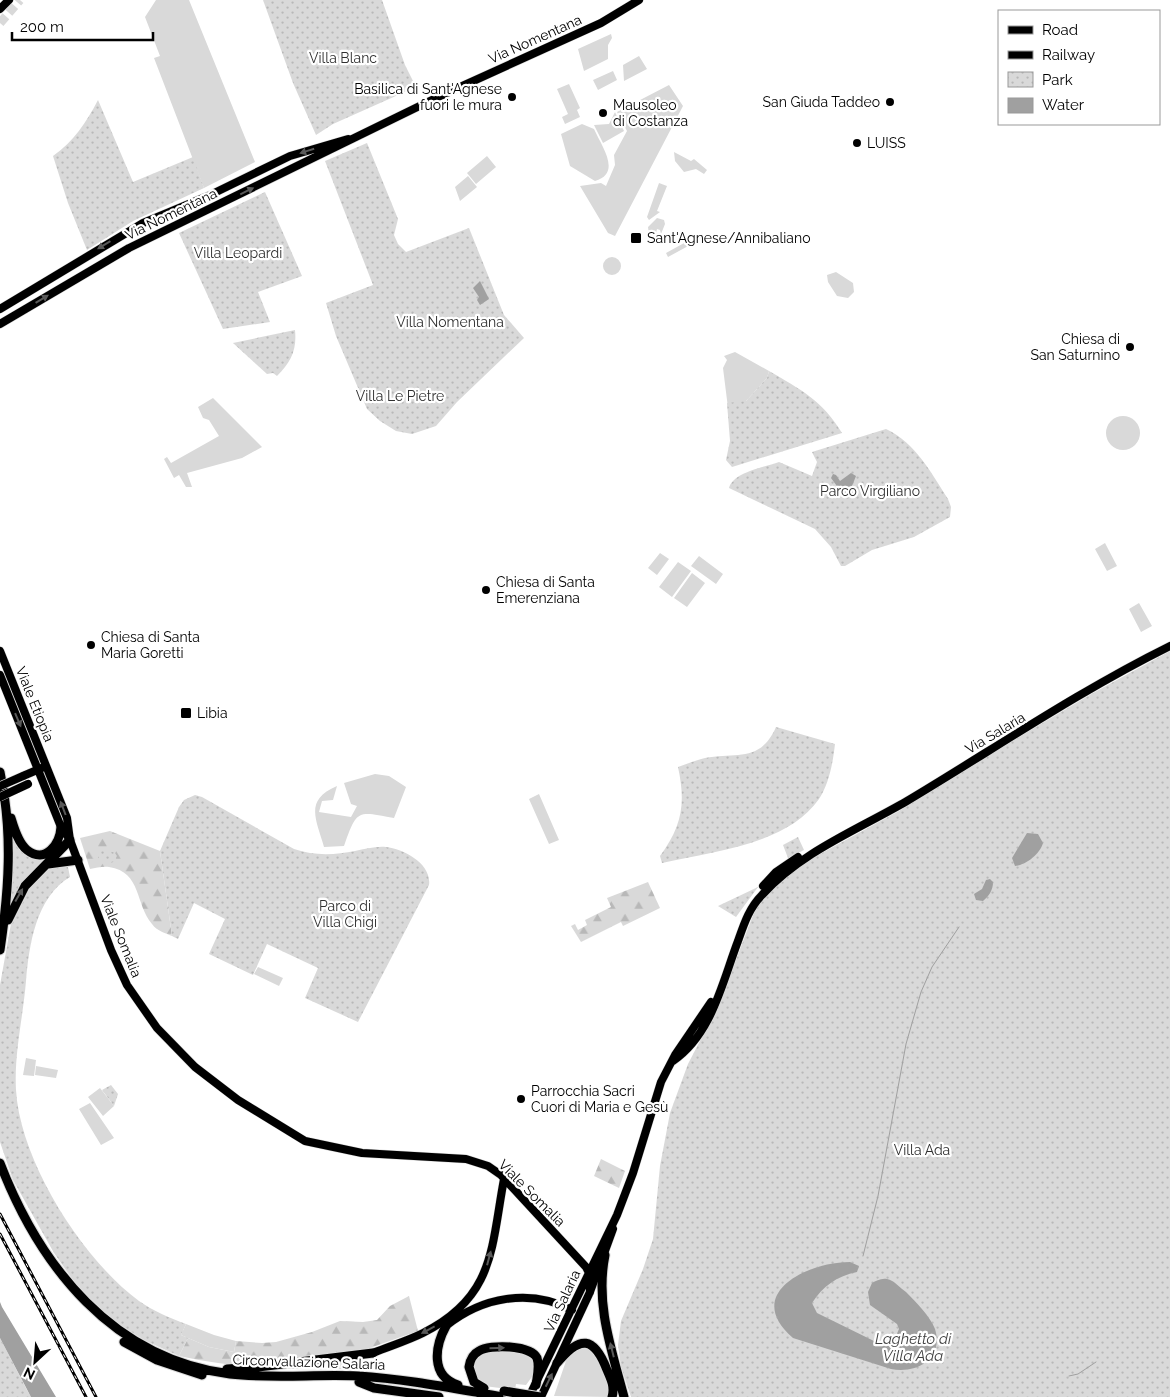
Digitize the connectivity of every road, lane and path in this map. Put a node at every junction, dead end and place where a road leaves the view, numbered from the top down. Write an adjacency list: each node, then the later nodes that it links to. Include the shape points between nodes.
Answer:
1 (9, 0): 3 (main road)
2 (639, 0): 4 (main road, Via Nomentana, via 601,23)
3 (0, 9)
4 (358, 136): 5 (main road, Via Nomentana, one-way to 5, via 290,156 143,223); 6 (main road, Via Nomentana, one-way to 4, via 129,248)
5 (0, 309)
6 (0, 324)
7 (1170, 646): 25 (main road, Via Salaria, via 896,807 797,857 776,872 748,905 712,1012 694,1043 673,1061 659,1086)
8 (0, 651): 10 (main road, Viale Etiopia)
9 (0, 675): 10 (main road, Viale Etiopia, one-way to 10)
10 (42, 767): 12 (main road); 13 (main road, bridge)
11 (0, 772): 14 (highway)
12 (47, 778): 14 (main road, bridge, via 28,784); 15 (main road, Viale Somalia); 16 (main road, Viale Somalia, one-way to 12, via 68,820)
13 (0, 786)
14 (2, 800): 15 (highway, via 18,836 31,853 43,854 53,850 60,838); 19 (highway, via 4,848); 20 (highway, via 9,864)
15 (61, 827): 16 (main road, Viale Somalia)
16 (70, 840): 17 (main road, Viale Somalia); 18 (highway)
17 (78, 860): 18 (highway); 24 (main road, Viale Somalia, via 117,966 136,1000 173,1046 229,1094 305,1141 362,1154 469,1159 488,1166)
18 (48, 864): 20 (highway, one-way to 18, via 20,893)
19 (0, 907)
20 (2, 935): 21 (highway)
21 (0, 950)
22 (0, 1163): 35 (highway, Circonvallazione Salaria, via 50,1257 83,1300 134,1341 166,1357)
23 (0, 1179): 36 (highway, Circonvallazione Salaria, via 27,1230 63,1286 97,1322 134,1348 182,1369 224,1379)
24 (504, 1179): 27 (main road, Viale Somalia); 29 (main road, one-way to 24, via 485,1274)
25 (617, 1216): 26 (main road, Via Salaria); 27 (main road, Via Salaria)
26 (605, 1255): 28 (main road, Via Salaria); 48 (highway, one-way to 26, via 603,1313)
27 (589, 1273): 28 (main road); 31 (main road, Via Salaria)
28 (590, 1292): 34 (main road, Via Salaria)
29 (466, 1300): 30 (main road); 33 (main road, one-way to 33, via 435,1326)
30 (472, 1308): 31 (main road, via 505,1299 529,1298 552,1301); 32 (main road)
31 (572, 1310): 39 (main road, Via Salaria)
32 (446, 1326): 38 (highway, via 438,1345 438,1365 444,1376)
33 (373, 1353): 35 (highway, via 258,1367)
34 (558, 1363): 46 (main road, Via Salaria, one-way to 34); 47 (highway, via 576,1345 584,1343 595,1347 611,1380)
35 (202, 1369): 37 (highway, Circonvallazione Salaria, via 247,1376 346,1376)
36 (360, 1382): 41 (highway, via 374,1388); 44 (highway, Circonvallazione Salaria)
37 (411, 1382): 38 (highway); 42 (highway, Circonvallazione Salaria)
38 (458, 1384): 40 (highway)
39 (536, 1385): 40 (highway, one-way to 39, via 474,1382 469,1367 474,1355 485,1348 530,1351 538,1365); 45 (main road, Via Salaria)
40 (484, 1388): 42 (highway)
41 (421, 1395): 43 (highway)
42 (504, 1395): 46 (highway, bridge)
43 (439, 1397)
44 (468, 1397)
45 (529, 1397)
46 (540, 1397)
47 (612, 1397)
48 (624, 1397)

